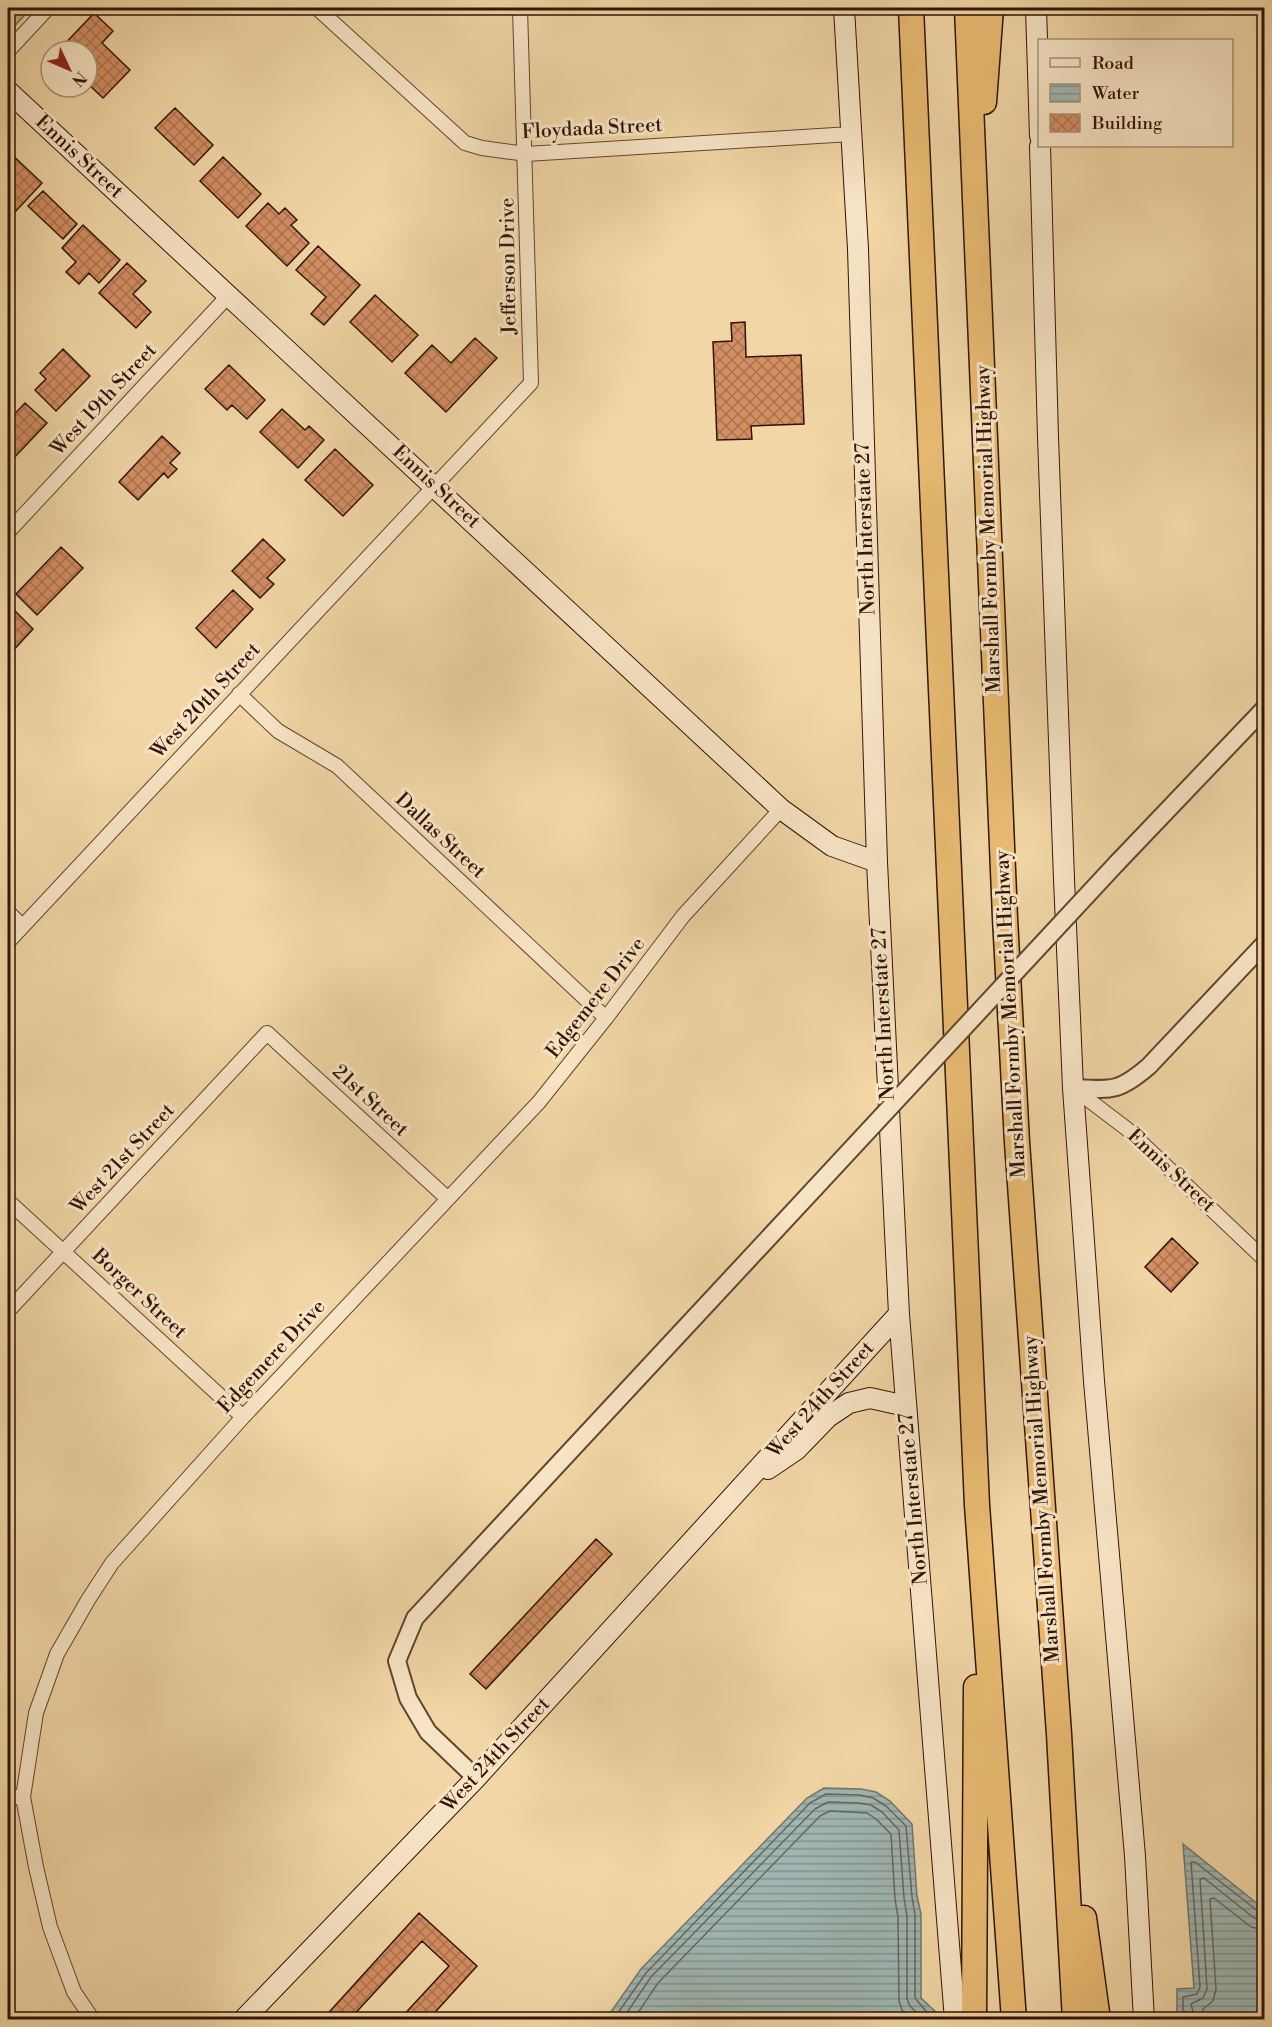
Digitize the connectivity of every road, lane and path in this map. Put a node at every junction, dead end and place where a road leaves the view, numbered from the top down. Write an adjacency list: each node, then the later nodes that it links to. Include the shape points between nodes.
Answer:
1 (48, 8): 9 (street)
2 (316, 8): 14 (street, Floydada Street, via 465,143)
3 (520, 8): 14 (street, Jefferson Drive)
4 (844, 8): 12 (main road, North Interstate 27)
5 (911, 8): 39 (highway)
6 (967, 8): 15 (highway, Marshall Formby Memorial Highway)
7 (991, 8): 15 (highway)
8 (1036, 8): 10 (main road)
9 (8, 51)
10 (1038, 72)
11 (8, 91): 16 (main road, Ennis Street)
12 (851, 134): 14 (street, Floydada Street); 22 (main road, North Interstate 27)
13 (1040, 147): 29 (main road, via 1047,437)
14 (526, 154): 17 (street, Jefferson Drive, via 531,383)
15 (975, 200): 40 (highway, Marshall Formby Memorial Highway, via 1017,1142)
16 (229, 295): 17 (main road, Ennis Street); 18 (street, West 19th Street)
17 (435, 486): 19 (street, West 20th Street); 21 (main road, Ennis Street)
18 (8, 532)
19 (239, 694): 24 (street, West 20th Street); 27 (street, Dallas Street, via 279,731 337,766)
20 (1264, 709): 41 (street, bridge, via 415,1618 398,1661 408,1698 428,1732)
21 (781, 809): 22 (main road, Ennis Street, via 832,846); 27 (street, Edgemere Drive, via 683,916)
22 (877, 862): 35 (main road, North Interstate 27)
23 (8, 912): 24 (street)
24 (22, 926): 25 (street, West 20th Street)
25 (8, 942)
26 (1264, 944): 29 (street, via 1129,1083 1107,1090)
27 (606, 1018): 30 (street, Edgemere Drive, via 538,1102)
28 (267, 1033): 30 (street, 21st Street); 32 (street, West 21st Street)
29 (1073, 1088): 33 (street, Ennis Street, via 1127,1129); 51 (main road, via 1135,1856)
30 (447, 1198): 37 (street, Edgemere Drive)
31 (8, 1200): 32 (street, Borger Street)
32 (64, 1251): 34 (street, West 21st Street); 37 (street, Borger Street)
33 (1264, 1259)
34 (8, 1311)
35 (899, 1314): 36 (main road, North Interstate 27); 38 (main road, West 24th Street)
36 (906, 1406): 38 (main road, West 24th Street, via 870,1398 849,1403 828,1417 796,1450); 46 (main road, North Interstate 27)
37 (243, 1417): 43 (street, Edgemere Drive, via 112,1563 88,1600 57,1654 36,1713)
38 (743, 1485): 41 (main road, West 24th Street)
39 (978, 1504): 47 (highway); 48 (highway)
40 (1059, 1734): 49 (highway, Marshall Formby Memorial Highway); 50 (highway)
41 (476, 1778): 45 (main road, West 24th Street)
42 (8, 1797): 43 (street)
43 (23, 1797): 44 (street, Edgemere Drive, via 50,1927 74,1992)
44 (93, 2019)
45 (243, 2019)
46 (955, 2019)
47 (974, 2019)
48 (1014, 2019)
49 (1075, 2019)
50 (1098, 2019)
51 (1143, 2019)

